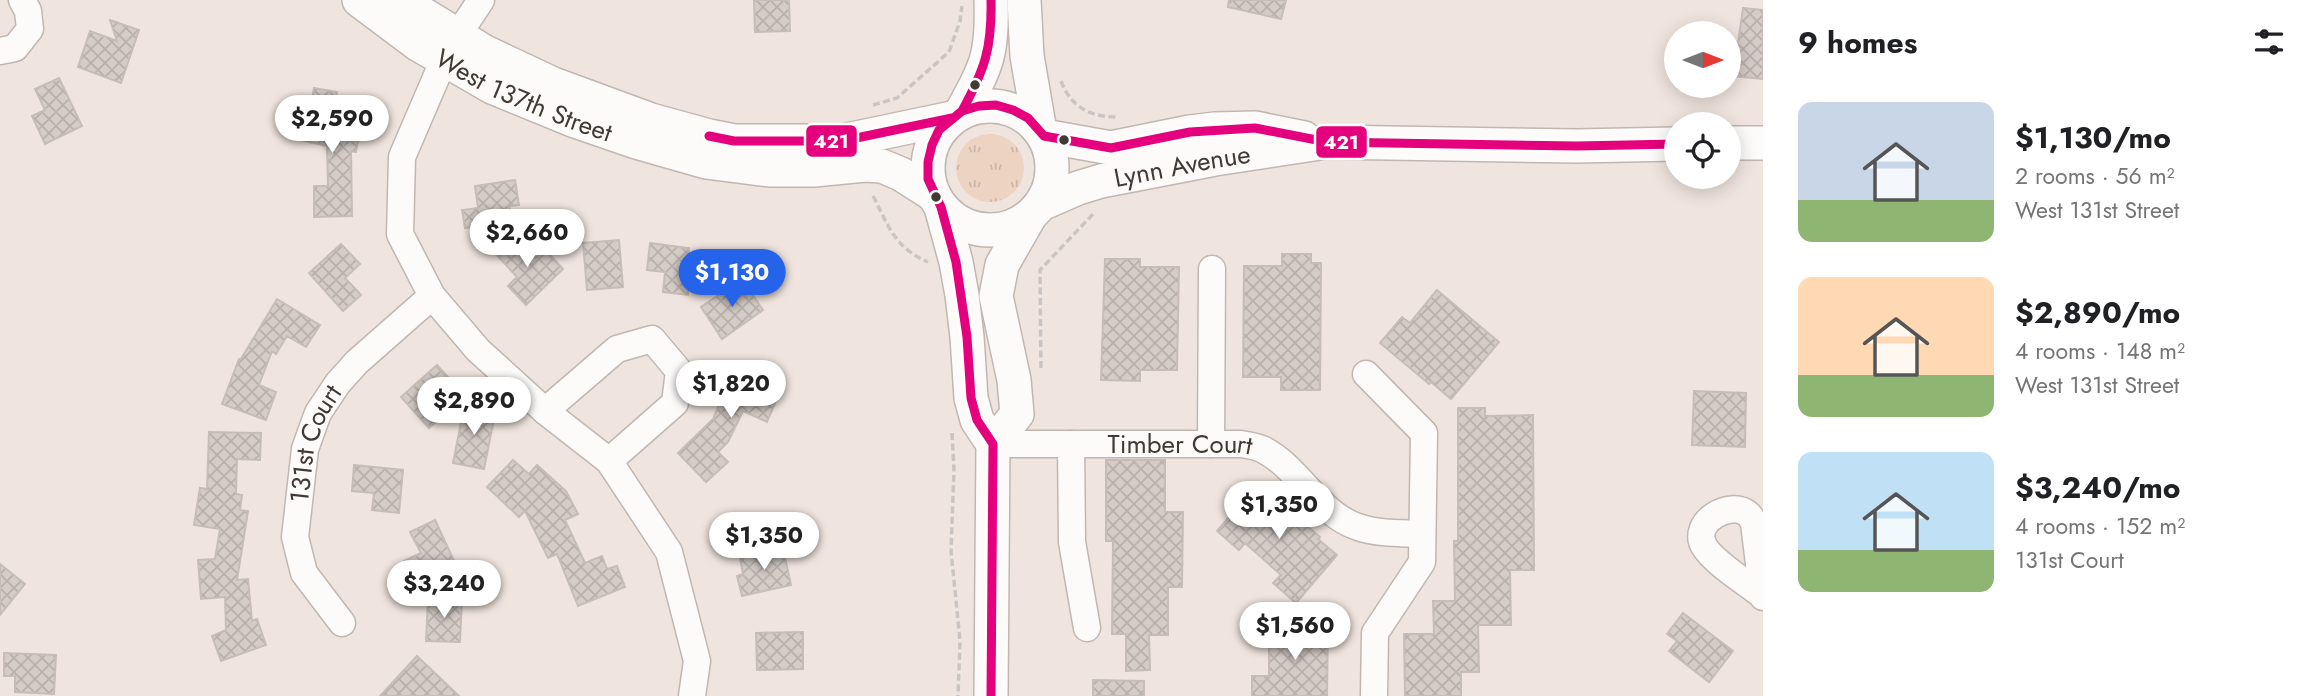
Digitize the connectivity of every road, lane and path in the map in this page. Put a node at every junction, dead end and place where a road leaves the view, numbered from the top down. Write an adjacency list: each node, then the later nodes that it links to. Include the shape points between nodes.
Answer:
1 (22, 0): 9 (street, via 29,11 30,29 15,48)
2 (359, 0): 8 (main road, West 137th Street, via 419,45)
3 (400, 0): 8 (main road, West 137th Street)
4 (481, 0): 8 (street)
5 (962, 0): 11 (path, via 949,52 897,98)
6 (990, 0): 12 (main road, via 990,53)
7 (1024, 0): 14 (main road, via 1027,56)
8 (450, 48): 19 (main road, West 137th Street, via 485,52 553,84 651,120); 26 (street, via 402,156 400,234)
9 (0, 51)
10 (1059, 79): 13 (path, via 1067,96 1083,109 1100,117)
11 (870, 105)
12 (957, 115): 14 (main road, via 996,105 1028,118); 19 (main road, via 842,141 734,141); 21 (main road, via 939,130 928,162 928,179)
13 (1122, 117)
14 (1042, 134): 15 (main road, Lynn Avenue, via 1111,148 1190,132 1255,128); 23 (main road, via 1050,150 1052,178)
15 (1327, 142): 18 (main road, Lynn Avenue); 23 (main road, Lynn Avenue, via 1101,181)
16 (1741, 143): 17 (main road)
17 (1763, 143)
18 (1664, 144)
19 (708, 149): 21 (main road, via 769,170 883,166)
20 (873, 196): 24 (path, via 902,247)
21 (937, 201): 23 (main road, via 953,219 984,230 1016,225); 31 (main road, via 962,295 971,398 977,420)
22 (1102, 208): 28 (path, via 1040,270)
23 (1035, 210): 31 (main road, via 1002,265 999,279 996,296 1017,414)
24 (939, 267)
25 (1212, 269): 33 (street)
26 (432, 296): 29 (street, via 478,350); 36 (street, 131st Court, via 338,383 318,413 305,449 295,537 304,573)
27 (1366, 374): 35 (street, via 1424,433)
28 (1041, 377)
29 (545, 411): 34 (street); 34 (street, via 617,349 652,340 679,371 675,403)
30 (952, 431): 39 (path, via 951,551 960,641)
31 (993, 444): 32 (street, Timber Court); 40 (main road)
32 (1070, 444): 33 (street, Timber Court); 37 (street, via 1072,542)
33 (1211, 444): 35 (street, Timber Court, via 1260,448 1335,515 1357,527)
34 (609, 461): 38 (street, via 669,552 696,661)
35 (1422, 534): 41 (street, via 1422,562 1375,633)
36 (342, 622)
37 (1087, 628)
38 (692, 696)
39 (958, 696)
40 (991, 696)
41 (1374, 696)

